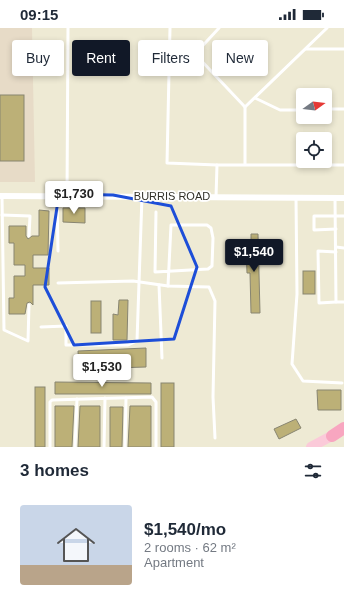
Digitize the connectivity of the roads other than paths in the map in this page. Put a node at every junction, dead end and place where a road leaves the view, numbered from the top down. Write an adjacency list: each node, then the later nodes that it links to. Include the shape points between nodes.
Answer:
1 (68, 28): 21 (lane)
2 (170, 28): 5 (lane)
3 (219, 28): 6 (lane)
4 (327, 28): 7 (lane)
5 (170, 40)
6 (204, 44)
7 (306, 49): 8 (lane); 11 (lane)
8 (344, 49)
9 (204, 64): 12 (lane)
10 (170, 76): 16 (lane, via 167,163)
11 (255, 98): 12 (lane); 15 (lane, via 280,110)
12 (245, 107): 17 (lane)
13 (332, 109): 14 (lane)
14 (344, 109)
15 (296, 110)
16 (217, 164): 17 (lane); 23 (lane)
17 (245, 164): 18 (lane)
18 (344, 165)
19 (1, 196): 20 (street, BURRIS ROAD); 28 (lane)
20 (57, 196): 21 (street, BURRIS ROAD); 35 (lane)
21 (67, 196): 22 (street, BURRIS ROAD)
22 (142, 196): 23 (street, BURRIS ROAD); 39 (lane)
23 (216, 197): 24 (street, BURRIS ROAD)
24 (296, 198): 25 (street, BURRIS ROAD); 47 (lane, via 297,294 292,364 302,381)
25 (335, 198): 26 (street, BURRIS ROAD); 29 (lane)
26 (344, 198)
27 (156, 212): 37 (lane, via 155,272)
28 (2, 215): 32 (lane, via 30,216); 44 (lane, via 4,330 28,341)
29 (335, 216): 30 (lane); 31 (lane); 31 (lane, via 314,216 314,230)
30 (344, 216)
31 (336, 229): 33 (lane)
32 (29, 236)
33 (336, 247): 34 (lane); 36 (lane)
34 (344, 248)
35 (58, 251)
36 (336, 252): 42 (lane); 42 (lane, via 318,251 319,302)
37 (170, 272): 37 (lane, via 208,269 212,266 211,228 207,225 172,225); 41 (lane)
38 (58, 283): 39 (lane)
39 (139, 283): 40 (lane); 45 (lane, via 137,340 128,345 66,345 66,326)
40 (159, 285): 41 (lane); 46 (lane)
41 (168, 286): 53 (lane, via 209,287 215,301)
42 (336, 302): 43 (lane)
43 (344, 302)
44 (29, 306)
45 (41, 328)
46 (162, 358)
47 (342, 383)
48 (77, 398): 49 (lane); 54 (lane, via 55,399 50,402); 55 (lane)
49 (105, 398): 50 (lane); 56 (lane)
50 (126, 398): 57 (lane); 58 (lane, via 155,398)
51 (344, 429): 52 (highway)
52 (332, 436): 59 (main road)
53 (215, 438)
54 (50, 447)
55 (75, 447)
56 (104, 447)
57 (125, 447)
58 (156, 447)
59 (311, 447)

